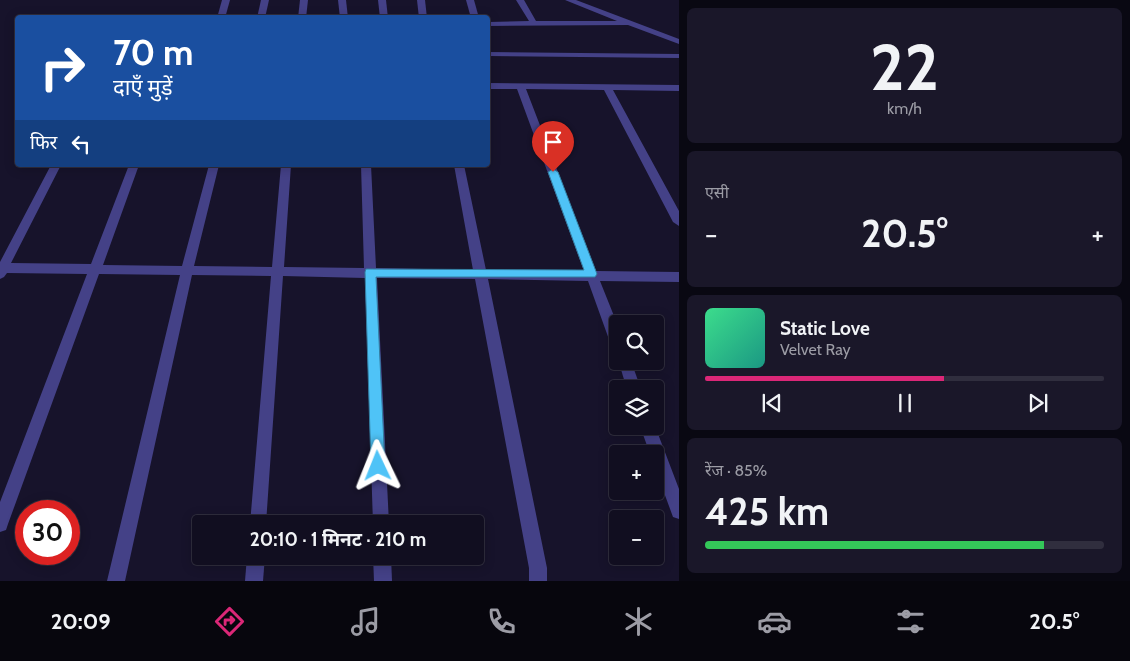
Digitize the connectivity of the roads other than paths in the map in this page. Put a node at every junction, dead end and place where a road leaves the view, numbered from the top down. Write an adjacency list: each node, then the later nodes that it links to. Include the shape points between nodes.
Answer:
1 (226, 0): 10 (street)
2 (265, 0): 11 (street)
3 (304, 0): 12 (street)
4 (342, 0): 13 (street)
5 (382, 0): 14 (street)
6 (421, 0): 15 (street)
7 (470, 0): 16 (street)
8 (520, 0): 18 (street)
9 (570, 0): 19 (street)
10 (221, 15)
11 (262, 15)
12 (302, 15)
13 (344, 15)
14 (384, 15)
15 (424, 15)
16 (474, 15)
17 (490, 24): 18 (street)
18 (534, 24): 19 (street)
19 (631, 24): 20 (street)
20 (679, 42)
21 (490, 54): 22 (street)
22 (679, 56)
23 (490, 86): 24 (street)
24 (521, 87): 25 (street); 40 (street)
25 (607, 87): 26 (street); 33 (street)
26 (679, 88)
27 (55, 167): 35 (street)
28 (133, 167): 34 (street)
29 (213, 167): 36 (street)
30 (286, 167): 37 (street)
31 (366, 167): 38 (street)
32 (459, 167): 39 (street)
33 (679, 222)
34 (96, 270): 35 (street); 36 (street); 47 (street)
35 (2, 271)
36 (187, 271): 37 (street); 50 (street)
37 (277, 272): 38 (street); 45 (street)
38 (370, 272): 39 (street); 46 (street)
39 (480, 273): 40 (street); 53 (street)
40 (591, 274): 41 (street); 42 (street)
41 (679, 277)
42 (609, 321)
43 (651, 435): 44 (street)
44 (679, 512)
45 (259, 515)
46 (381, 515)
47 (0, 524)
48 (255, 565): 51 (street)
49 (382, 565): 52 (street)
50 (116, 581)
51 (254, 581)
52 (383, 581)
53 (538, 581)

